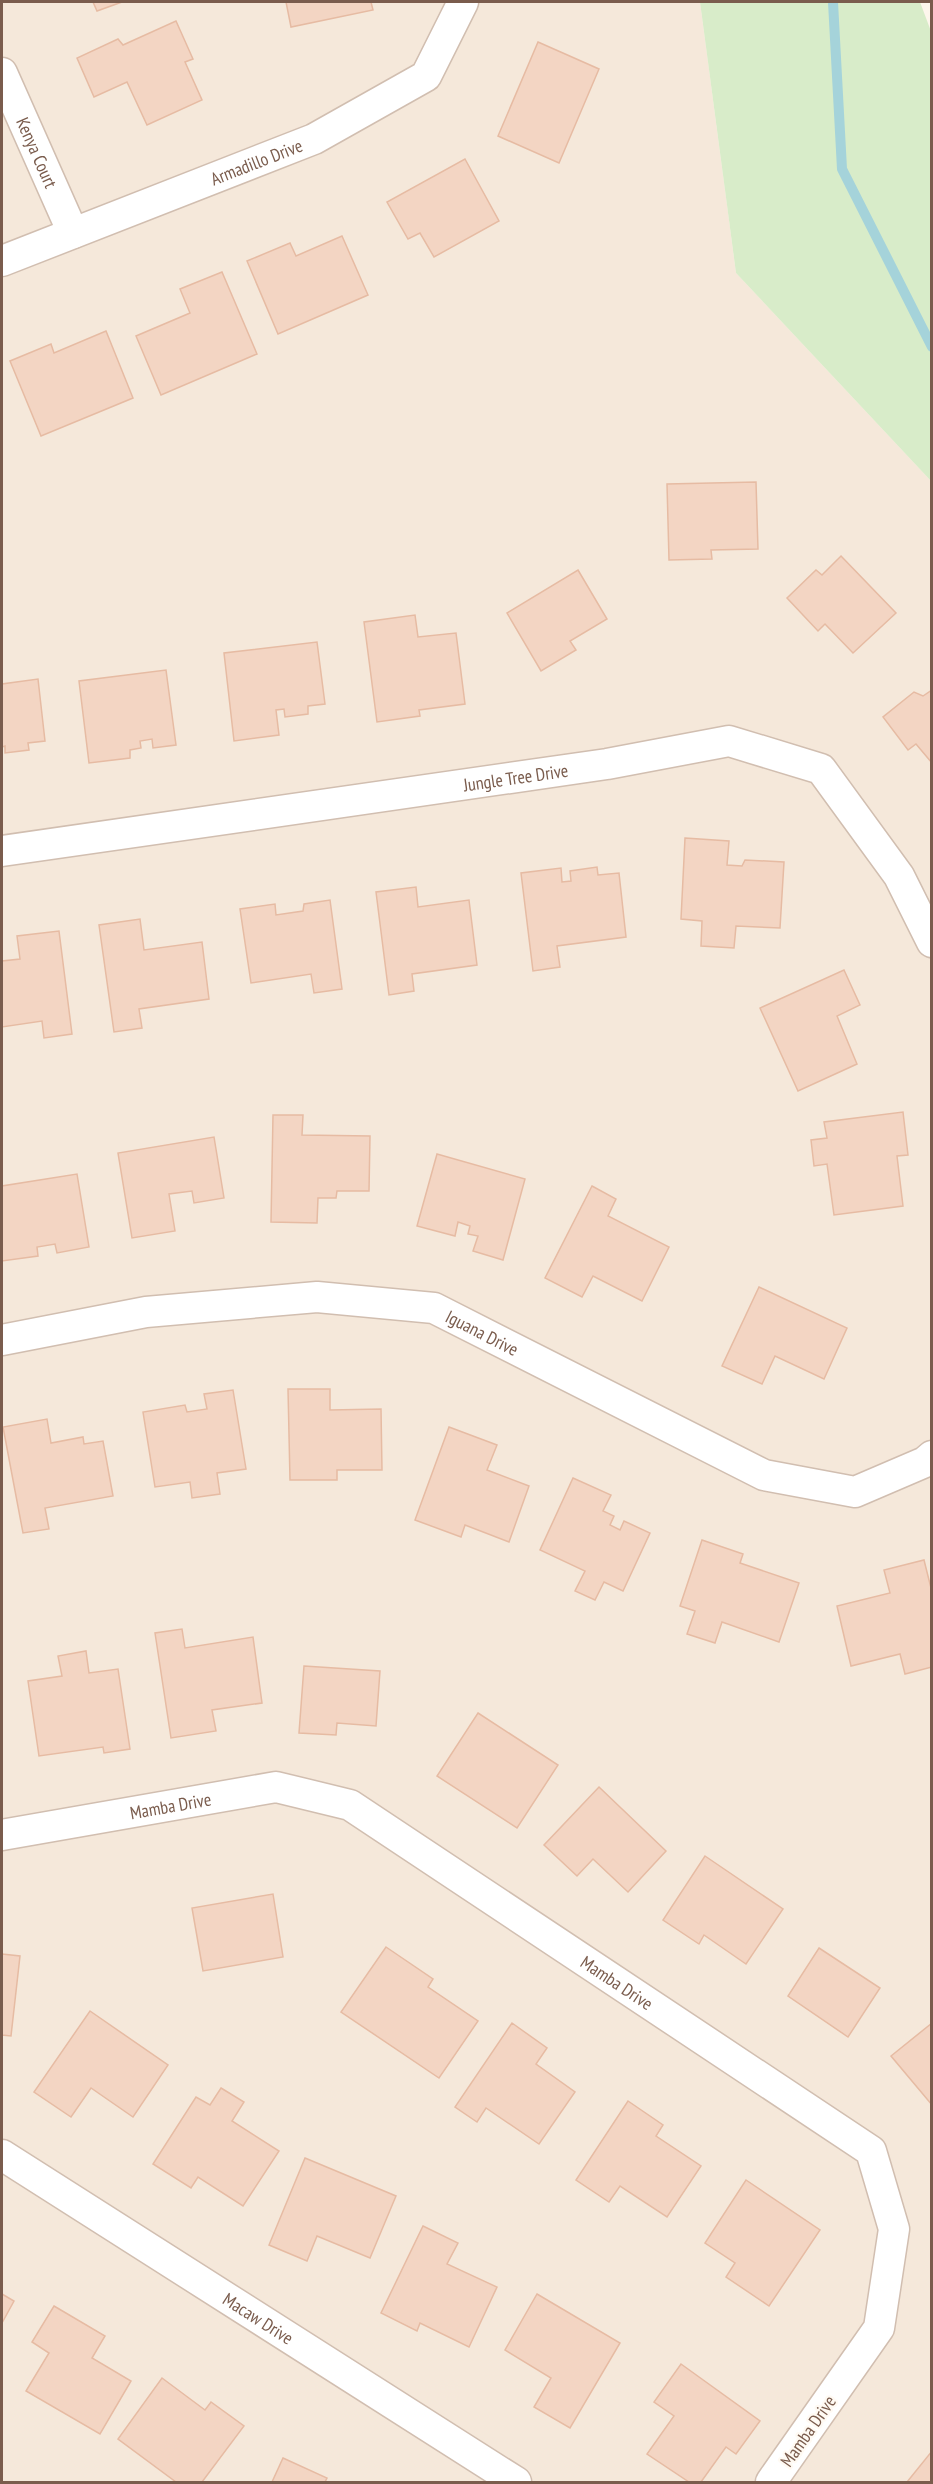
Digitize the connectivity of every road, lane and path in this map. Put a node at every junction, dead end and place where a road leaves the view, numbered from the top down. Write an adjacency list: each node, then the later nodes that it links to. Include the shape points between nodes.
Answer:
1 (463, 2): 3 (street, Armadillo Drive, via 426,76 314,139)
2 (2, 73): 3 (street, Kenya Court)
3 (74, 233): 4 (street, Armadillo Drive)
4 (2, 261)
5 (2, 851): 6 (street, Jungle Tree Drive, via 607,764 729,741 821,769 899,876)
6 (932, 942)
7 (2, 1340): 8 (street, Iguana Drive, via 146,1312 317,1297 434,1308 764,1475 855,1492)
8 (932, 1456)
9 (2, 1836): 12 (street, Mamba Drive, via 276,1787 350,1805 871,2151 894,2229 879,2328)
10 (2, 2155): 11 (street, Macaw Drive)
11 (516, 2482)
12 (771, 2482)

